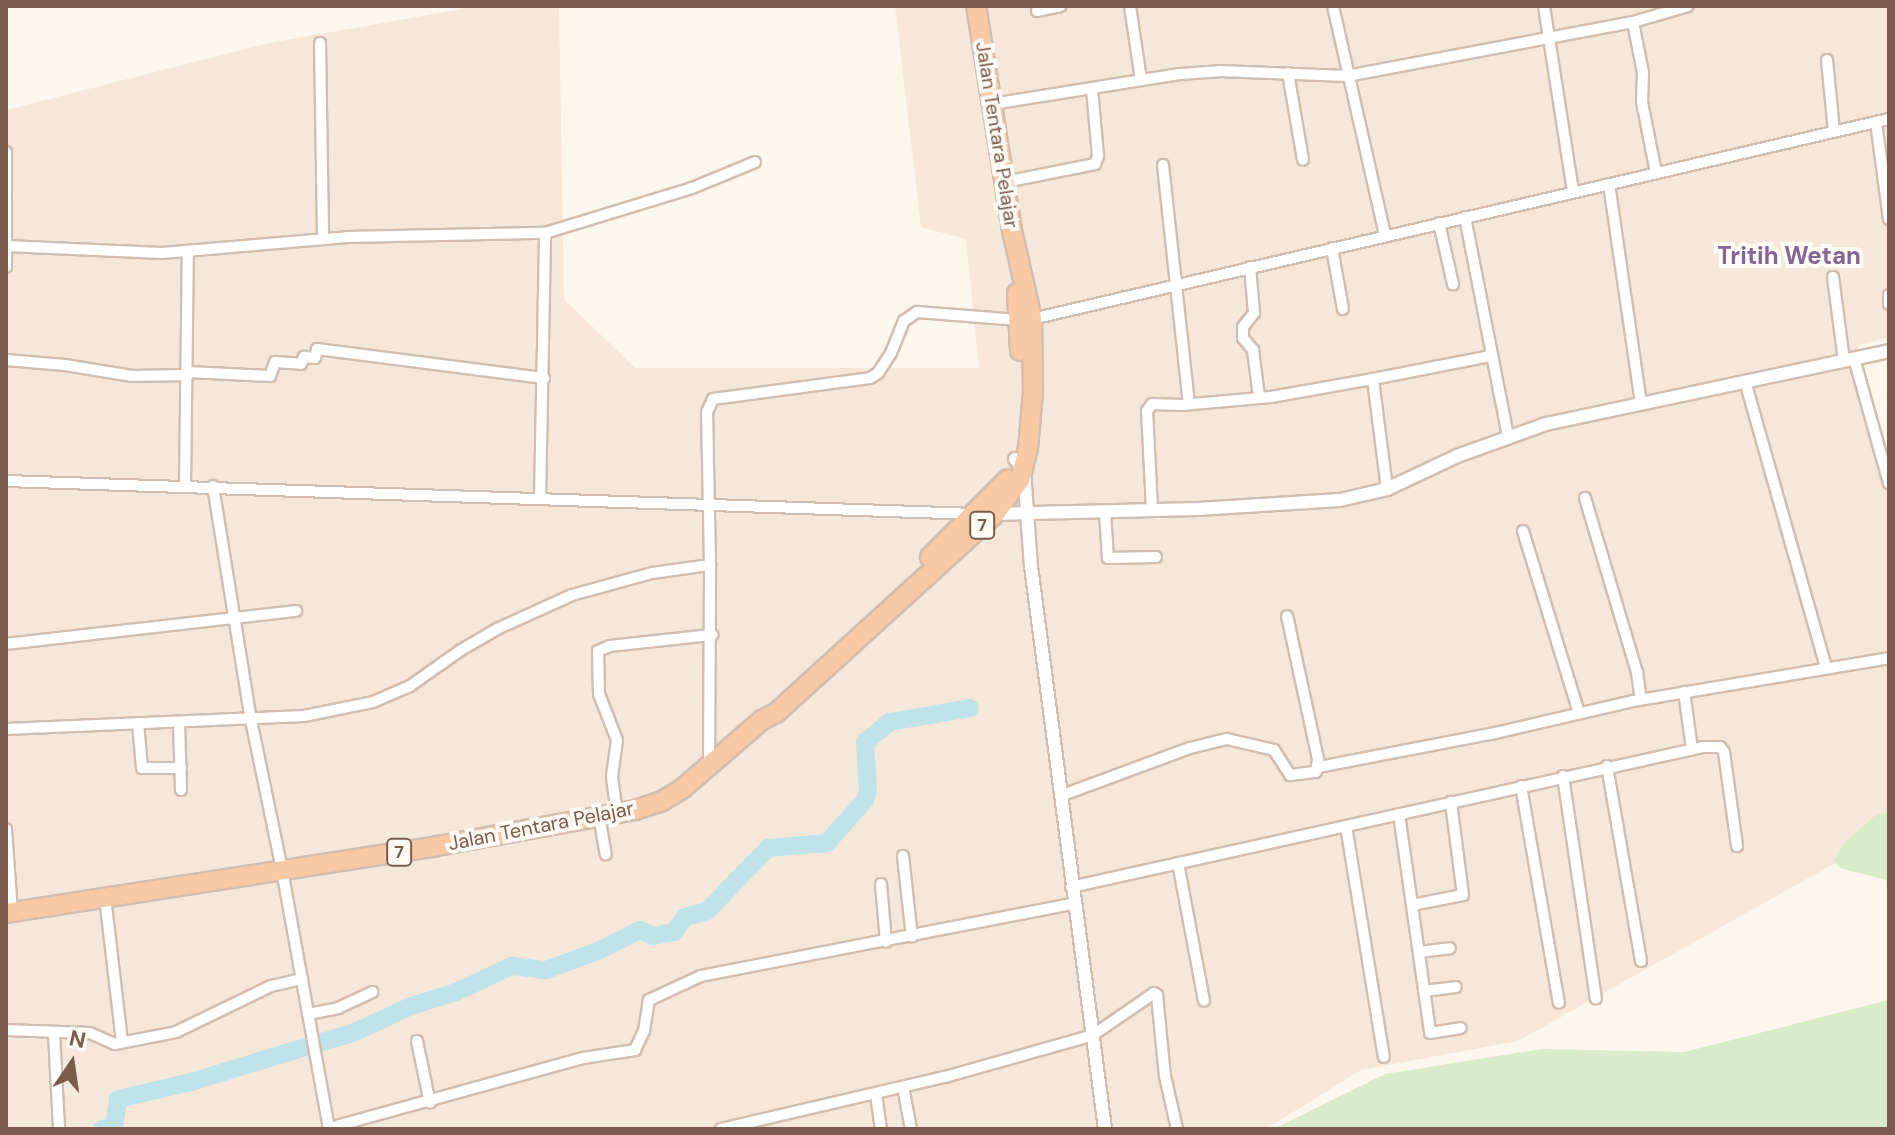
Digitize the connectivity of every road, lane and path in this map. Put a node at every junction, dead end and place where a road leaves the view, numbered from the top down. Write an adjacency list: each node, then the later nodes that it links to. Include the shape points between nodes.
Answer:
1 (976, 6): 16 (highway, Jalan Tentara Pelajar / 7)
2 (1060, 6): 7 (street)
3 (1130, 6): 14 (street)
4 (1333, 6): 13 (street)
5 (1544, 6): 9 (street)
6 (1688, 6): 8 (street)
7 (1037, 11)
8 (1633, 22): 9 (street); 24 (street)
9 (1546, 38): 13 (street); 27 (street)
10 (320, 43): 34 (street)
11 (1827, 60): 19 (street)
12 (1288, 73): 13 (street); 14 (street, via 1219,71); 21 (street)
13 (1347, 76): 33 (street)
14 (1141, 80): 15 (street)
15 (1092, 89): 16 (street); 25 (street, via 1095,164)
16 (992, 104): 25 (highway, Jalan Tentara Pelajar / 7)
17 (1889, 119): 18 (street)
18 (1876, 122): 19 (street); 30 (street)
19 (1834, 132): 24 (street)
20 (6, 152): 28 (street)
21 (1303, 160)
22 (755, 162): 32 (street, via 692,188)
23 (1163, 165): 42 (street)
24 (1656, 173): 26 (street)
25 (1005, 182): 46 (highway, Jalan Tentara Pelajar / 7)
26 (1609, 184): 27 (street); 56 (street)
27 (1573, 192): 29 (street)
28 (6, 195): 35 (street)
29 (1465, 217): 31 (street); 48 (street)
30 (1889, 219)
31 (1439, 223): 33 (street); 41 (street)
32 (545, 233): 34 (street); 52 (street)
33 (1385, 235): 36 (street)
34 (323, 238): 37 (street)
35 (6, 246): 37 (street); 38 (street)
36 (1332, 248): 39 (street); 45 (street)
37 (188, 252): 51 (street)
38 (6, 267)
39 (1250, 267): 42 (street); 55 (street, via 1254,313 1243,327 1243,338 1253,350)
40 (1833, 277): 49 (street)
41 (1453, 284)
42 (1175, 285): 46 (street); 57 (street)
43 (1889, 295): 44 (street)
44 (1889, 304)
45 (1343, 309)
46 (1026, 320): 59 (highway, Jalan Tentara Pelajar / 7, via 1032,406); 67 (street, via 917,312 904,321 891,353 870,378 713,399 707,412)
47 (1889, 351): 49 (street)
48 (1490, 356): 53 (street); 58 (street)
49 (1849, 359): 54 (street); 61 (street)
50 (6, 360): 51 (street, via 132,376)
51 (188, 374): 52 (street, via 270,376 275,362 301,364 304,357 315,358 317,349); 62 (street)
52 (544, 378): 66 (street)
53 (1373, 379): 55 (street); 64 (street)
54 (1745, 381): 56 (street); 82 (street)
55 (1259, 397): 57 (street)
56 (1641, 403): 58 (street)
57 (1189, 404): 68 (street, via 1149,406)
58 (1508, 436): 64 (street)
59 (1019, 465): 70 (highway, Jalan Tentara Pelajar / 7); 71 (highway, Jalan Tentara Pelajar / 7); 72 (street)
60 (6, 481): 62 (street)
61 (1889, 483)
62 (185, 486): 63 (street)
63 (213, 486): 66 (street); 78 (street)
64 (1387, 489): 68 (street, via 1340,500)
65 (1585, 498): 84 (street)
66 (540, 499): 67 (street)
67 (711, 505): 70 (street); 75 (street)
68 (1152, 509): 69 (street)
69 (1105, 512): 72 (street); 74 (street, via 1108,558)
70 (976, 514): 71 (street); 87 (highway, Jalan Tentara Pelajar / 7, via 770,706)
71 (995, 514): 72 (street); 87 (highway, Jalan Tentara Pelajar / 7, via 776,713)
72 (1026, 514): 99 (street)
73 (1523, 531): 85 (street)
74 (1156, 557)
75 (710, 565): 79 (street); 86 (street, via 652,573 572,595 497,629 410,686 373,702)
76 (296, 611): 78 (street)
77 (1287, 616): 94 (street)
78 (235, 619): 80 (street); 86 (street)
79 (712, 635): 93 (street); 102 (street, via 598,651 599,694 617,740)
80 (6, 644)
81 (1889, 658): 82 (street)
82 (1826, 668): 83 (street)
83 (1684, 692): 84 (street); 91 (street)
84 (1641, 699): 85 (street)
85 (1579, 713): 94 (street)
86 (251, 720): 88 (street); 109 (street)
87 (762, 720): 93 (highway, Jalan Tentara Pelajar / 7)
88 (179, 722): 89 (street); 95 (street)
89 (138, 723): 90 (street); 95 (street, via 142,768)
90 (6, 729)
91 (1692, 749): 92 (street); 105 (street, via 1720,747 1724,752)
92 (1607, 766): 96 (street); 120 (street)
93 (709, 767): 102 (highway, Jalan Tentara Pelajar / 7, via 672,796)
94 (1319, 767): 99 (street, via 1313,773 1290,775 1274,750 1227,739)
95 (181, 768): 98 (street)
96 (1563, 776): 97 (street); 127 (street)
97 (1521, 786): 100 (street); 129 (street)
98 (181, 790)
99 (1060, 796): 111 (street)
100 (1451, 802): 101 (street); 114 (street, via 1463,895)
101 (1399, 814): 103 (street); 114 (street)
102 (608, 815): 106 (street); 109 (highway, Jalan Tentara Pelajar / 7)
103 (1346, 826): 108 (street); 137 (street)
104 (6, 829): 115 (street)
105 (1737, 846)
106 (606, 854)
107 (903, 856): 116 (street)
108 (1178, 863): 111 (street); 128 (street)
109 (282, 870): 112 (highway, Jalan Tentara Pelajar / 7); 121 (street)
110 (881, 884): 117 (street)
111 (1071, 887): 113 (street)
112 (105, 897): 115 (highway, Jalan Tentara Pelajar / 7); 136 (street)
113 (1073, 904): 116 (street); 134 (street)
114 (1412, 905): 119 (street)
115 (9, 912)
116 (912, 937): 117 (street)
117 (886, 942): 140 (street, via 701,976 649,1000 635,1050 583,1058)
118 (1450, 948): 119 (street)
119 (1419, 952): 124 (street)
120 (1641, 961)
121 (302, 979): 130 (street); 136 (street, via 276,984 176,1032)
122 (1166, 987): 126 (street)
123 (1456, 987): 124 (street)
124 (1424, 991): 131 (street, via 1430,1033)
125 (372, 992): 130 (street, via 338,1008)
126 (1154, 993): 134 (street); 147 (street)
127 (1596, 999)
128 (1204, 1001)
129 (1559, 1003)
130 (308, 1014): 141 (street)
131 (1461, 1028)
132 (6, 1030): 133 (street)
133 (54, 1033): 136 (street, via 90,1033 109,1044); 142 (street)
134 (1093, 1035): 138 (street); 146 (street)
135 (417, 1041): 140 (street)
136 (122, 1042)
137 (1384, 1057)
138 (903, 1087): 139 (street); 145 (street)
139 (876, 1094): 143 (street); 144 (street)
140 (430, 1103): 141 (street)
141 (329, 1128)
142 (59, 1129)
143 (721, 1129)
144 (881, 1129)
145 (911, 1129)
146 (1105, 1129)
147 (1177, 1129)

